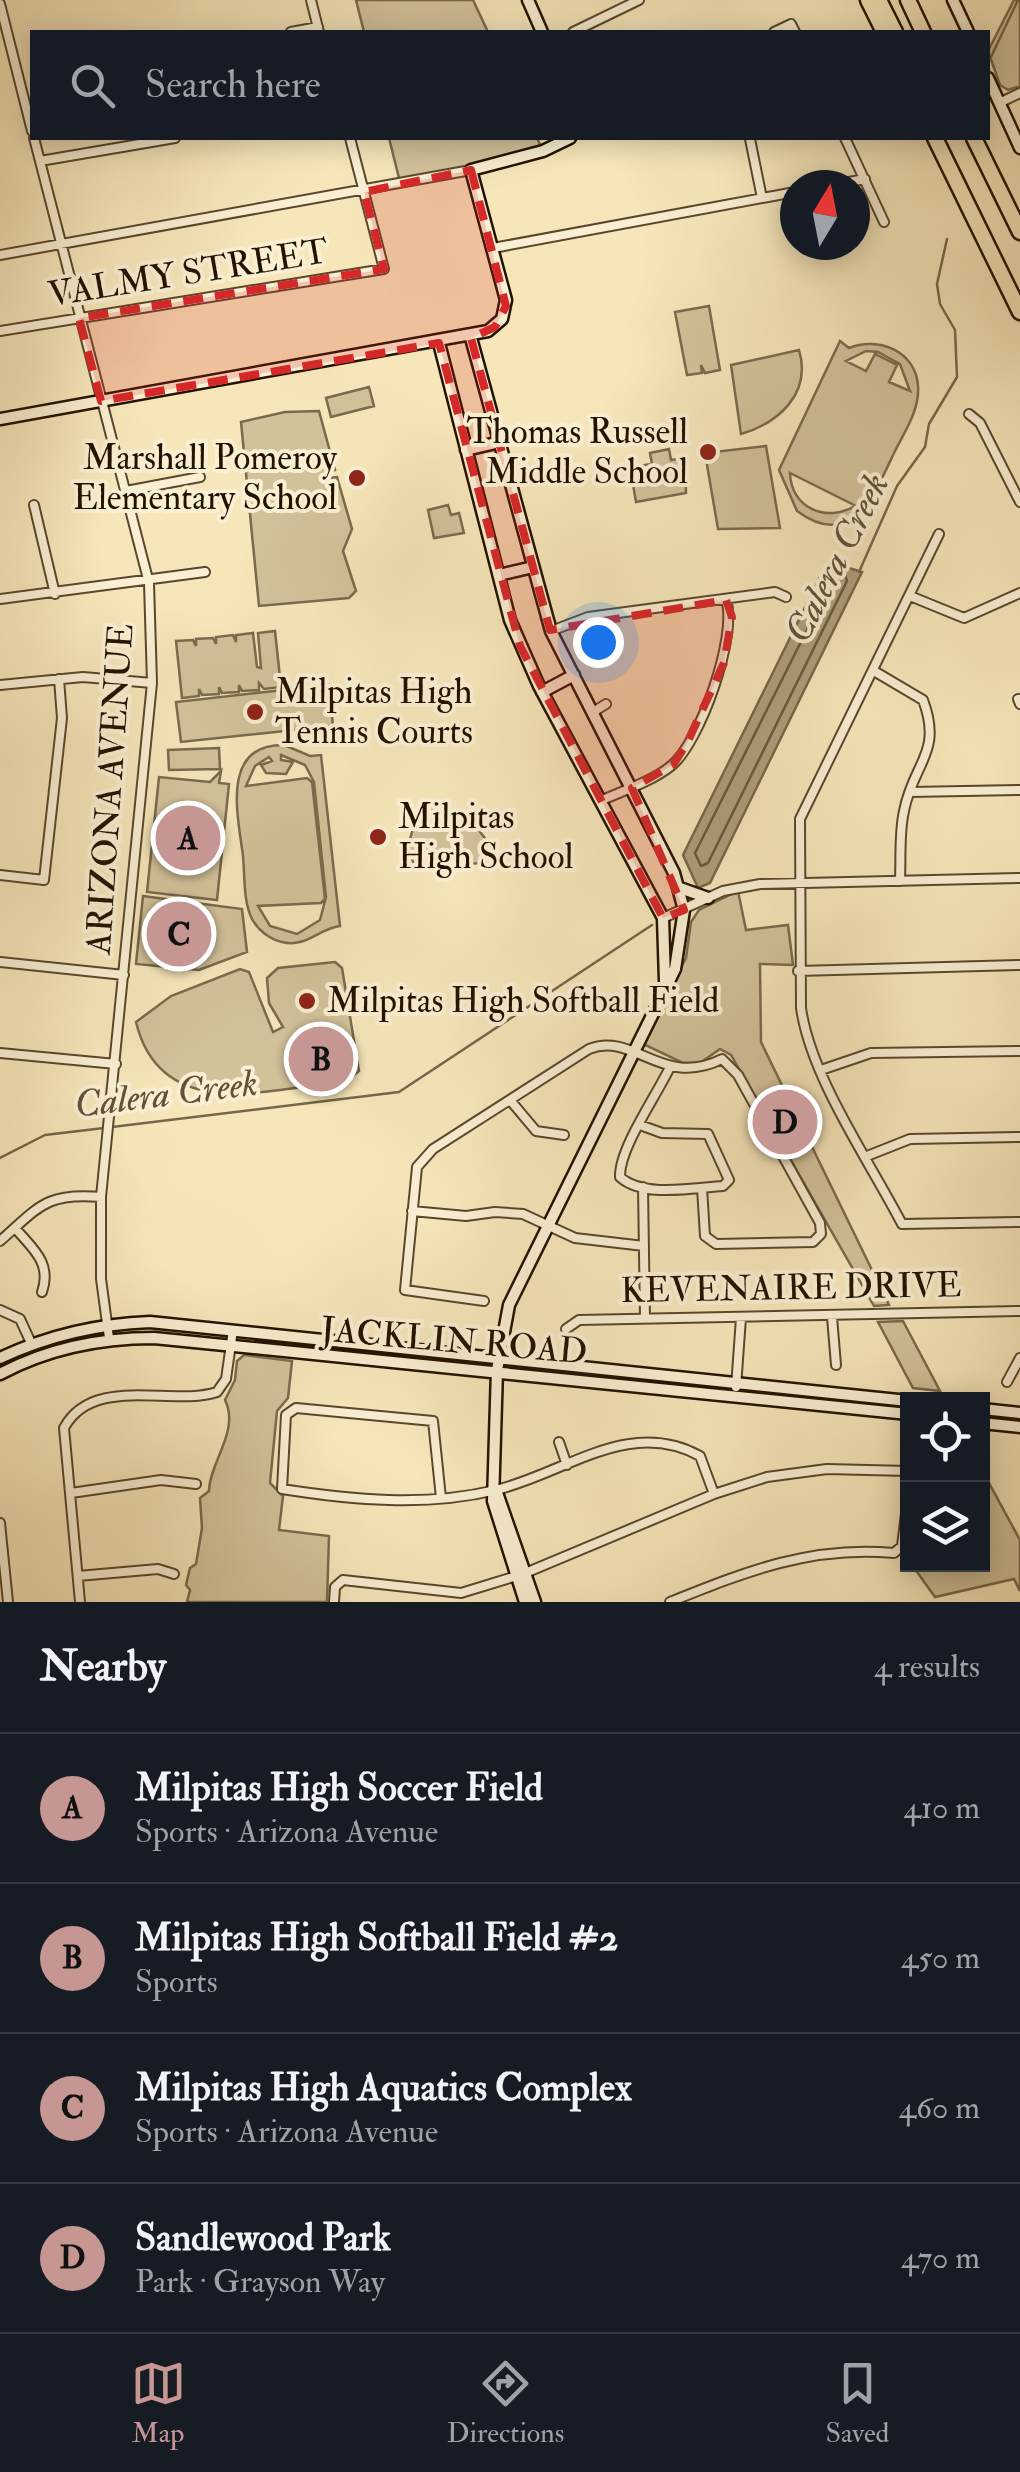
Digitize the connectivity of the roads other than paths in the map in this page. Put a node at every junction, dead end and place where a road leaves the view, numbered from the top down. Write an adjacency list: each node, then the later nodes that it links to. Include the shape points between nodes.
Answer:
1 (310, 0): 9 (street)
2 (528, 0): 10 (street)
3 (638, 0): 11 (street)
4 (868, 0): 12 (highway)
5 (879, 0): 13 (highway)
6 (908, 0): 14 (highway)
7 (952, 0): 15 (street)
8 (2, 2): 18 (street, ARIZONA AVENUE)
9 (318, 30)
10 (541, 30)
11 (577, 30)
12 (883, 30)
13 (894, 30)
14 (922, 30)
15 (967, 30)
16 (30, 82): 18 (street)
17 (990, 83): 20 (street)
18 (20, 84): 21 (street, ARIZONA AVENUE)
19 (1020, 92): 20 (street)
20 (998, 103): 31 (street)
21 (30, 122)
22 (35, 140): 32 (street, ARIZONA AVENUE)
23 (162, 140): 32 (street)
24 (351, 140): 36 (street)
25 (566, 140): 33 (street)
26 (750, 140): 38 (street)
27 (846, 140): 34 (street)
28 (936, 140): 45 (highway)
29 (947, 140): 44 (highway)
30 (975, 140): 40 (highway)
31 (1020, 148)
32 (40, 160): 41 (street, ARIZONA AVENUE)
33 (471, 170): 36 (street); 42 (street)
34 (861, 170)
35 (870, 190): 39 (street)
36 (364, 192): 41 (street); 46 (street, VALMY STREET, via 384,269)
37 (780, 195): 38 (street)
38 (762, 198): 42 (street)
39 (884, 222)
40 (1020, 232)
41 (61, 245): 43 (street); 46 (street, ARIZONA AVENUE)
42 (493, 248): 48 (street, via 505,310 495,327)
43 (0, 255)
44 (1020, 291)
45 (1020, 312)
46 (79, 318): 47 (street, VALMY STREET); 50 (street, ARIZONA AVENUE)
47 (0, 331)
48 (471, 338): 49 (street); 53 (street)
49 (439, 343): 50 (street); 54 (street)
50 (100, 401): 52 (street); 56 (street, ARIZONA AVENUE)
51 (969, 414): 57 (street)
52 (0, 419)
53 (500, 442): 54 (street); 60 (street)
54 (466, 450): 62 (street)
55 (200, 477): 56 (street)
56 (126, 491): 63 (street, ARIZONA AVENUE)
57 (1020, 502)
58 (34, 505): 65 (street)
59 (939, 534): 66 (street)
60 (532, 567): 62 (street); 70 (street)
61 (205, 572): 63 (street)
62 (500, 575): 76 (street, via 510,620)
63 (149, 583): 65 (street); 74 (street, ARIZONA AVENUE)
64 (1020, 593): 66 (street, via 964,618)
65 (54, 594): 68 (street)
66 (910, 596): 71 (street)
67 (786, 598): 69 (street, via 775,592)
68 (0, 600)
69 (726, 600): 70 (street, via 588,618); 79 (street, via 732,616 724,662 687,743 673,765)
70 (551, 631): 72 (street)
71 (874, 671): 81 (street, via 923,700 929,716 932,743); 86 (street, via 800,819)
72 (574, 675): 76 (street); 78 (street)
73 (59, 679): 74 (street); 75 (street); 83 (street, via 62,718 44,880)
74 (152, 683): 94 (street, ARIZONA AVENUE)
75 (0, 685)
76 (542, 692): 82 (street)
77 (606, 704): 78 (street)
78 (593, 712): 79 (street)
79 (631, 786): 82 (street); 87 (street)
80 (1020, 790): 81 (street)
81 (910, 792): 85 (street)
82 (600, 801): 90 (street)
83 (0, 875)
84 (1020, 878): 85 (street)
85 (900, 881): 86 (street)
86 (798, 882): 88 (street, via 735,887); 93 (street)
87 (680, 888): 88 (street); 89 (street)
88 (708, 898): 89 (street)
89 (684, 910): 90 (street); 95 (street, via 677,961)
90 (663, 918): 95 (street)
91 (0, 962): 94 (street)
92 (1020, 966): 93 (street)
93 (798, 971): 101 (street, via 804,1030)
94 (124, 975): 99 (street, ARIZONA AVENUE)
95 (664, 984): 97 (street)
96 (1020, 1051): 101 (street, via 871,1053)
97 (631, 1052): 100 (street); 102 (street, via 597,1046); 112 (street)
98 (0, 1054): 99 (street)
99 (116, 1064): 109 (street, ARIZONA AVENUE)
100 (670, 1067): 103 (street); 108 (street, via 704,1068 722,1060 738,1075 821,1234 813,1242 716,1244 705,1236)
101 (821, 1070): 106 (street)
102 (510, 1100): 104 (street, via 536,1132); 110 (street, via 417,1167)
103 (640, 1126): 107 (street, via 619,1172 622,1180); 108 (street, via 708,1134 730,1176 722,1186)
104 (564, 1135)
105 (1020, 1136): 106 (street, via 910,1138)
106 (867, 1156): 111 (street, via 902,1224)
107 (643, 1187): 108 (street); 115 (street)
108 (702, 1188)
109 (101, 1197): 113 (street, via 64,1194 44,1201); 123 (street, ARIZONA AVENUE)
110 (412, 1211): 112 (street, via 523,1214); 117 (street, via 404,1290)
111 (1020, 1222)
112 (549, 1226): 115 (street, via 590,1241); 129 (street, via 510,1306)
113 (15, 1228): 114 (street); 116 (street, via 45,1263)
114 (0, 1242)
115 (644, 1246): 121 (street)
116 (42, 1292)
117 (484, 1300)
118 (0, 1310): 127 (street, via 20,1318)
119 (1020, 1311): 120 (street, KEVENAIRE DRIVE)
120 (832, 1316): 122 (street, KEVENAIRE DRIVE); 132 (street)
121 (645, 1318): 122 (street, KEVENAIRE DRIVE); 124 (street, KEVENAIRE DRIVE, via 579,1320)
122 (740, 1318): 136 (street)
123 (106, 1324): 125 (street, JACKLIN ROAD); 126 (street, ARIZONA AVENUE); 127 (street, JACKLIN ROAD)
124 (566, 1329)
125 (233, 1330): 128 (street); 129 (street, JACKLIN ROAD)
126 (109, 1338): 128 (street, JACKLIN ROAD); 134 (street, JACKLIN ROAD, via 36,1356)
127 (30, 1344): 130 (street, JACKLIN ROAD)
128 (231, 1346): 133 (street, JACKLIN ROAD); 149 (street, via 226,1380 216,1392 139,1394 72,1413 64,1428)
129 (500, 1355): 133 (street); 136 (street, JACKLIN ROAD)
130 (0, 1358)
131 (1020, 1358): 135 (street)
132 (836, 1365)
133 (498, 1370): 137 (street, JACKLIN ROAD); 148 (street)
134 (0, 1374)
135 (1007, 1382)
136 (736, 1383): 137 (street); 138 (street, JACKLIN ROAD)
137 (735, 1397): 140 (street, JACKLIN ROAD)
138 (900, 1400)
139 (990, 1410): 141 (street)
140 (900, 1413)
141 (1020, 1413)
142 (990, 1424): 143 (street)
143 (1020, 1427)
144 (559, 1442): 145 (street)
145 (567, 1465): 148 (street); 150 (street, via 632,1440 678,1444 700,1456)
146 (900, 1472): 150 (street, via 827,1469 767,1477)
147 (196, 1484): 149 (street, via 161,1480)
148 (496, 1490): 151 (street); 156 (street)
149 (72, 1493): 155 (street)
150 (714, 1494): 156 (street)
151 (441, 1498): 151 (street, via 404,1502 280,1485 286,1415 296,1408 433,1421)
152 (0, 1523): 157 (street)
153 (900, 1544): 162 (street, via 899,1550 820,1552 767,1563)
154 (174, 1574): 155 (street, via 158,1569)
155 (78, 1576): 158 (street)
156 (519, 1576): 159 (street, via 461,1593 343,1580); 160 (street); 161 (street)
157 (8, 1602)
158 (80, 1602)
159 (334, 1602)
160 (525, 1602)
161 (535, 1602)
162 (670, 1602)

